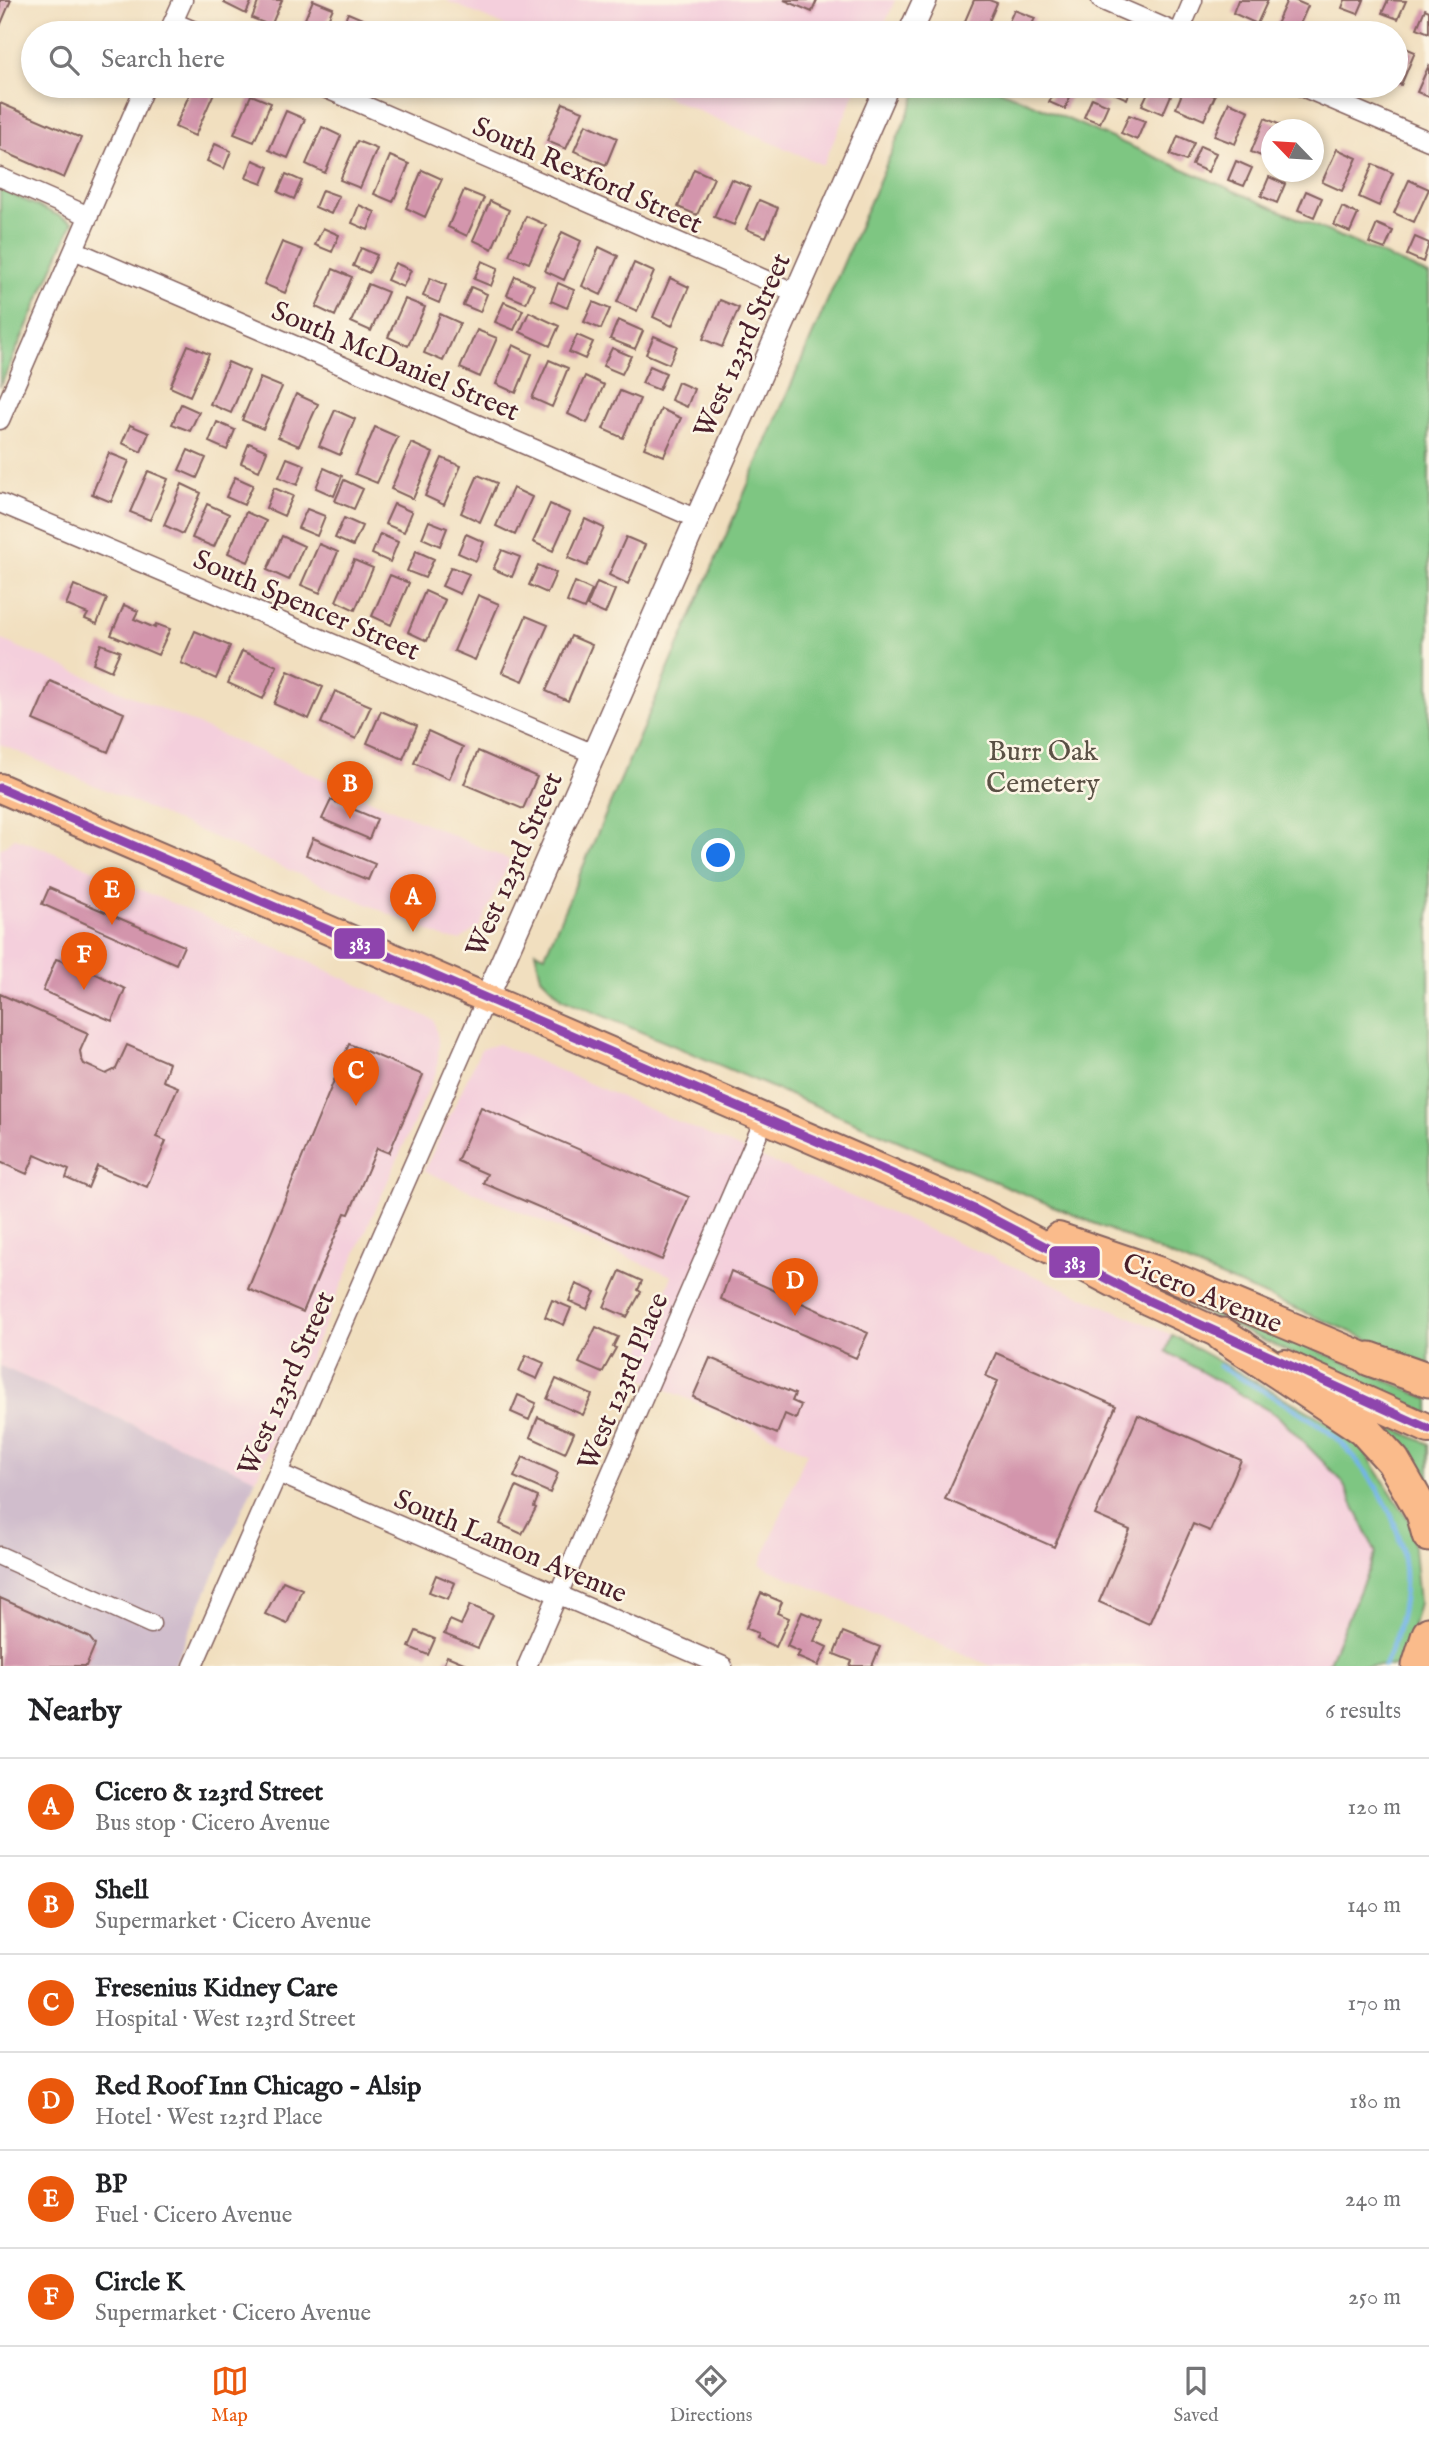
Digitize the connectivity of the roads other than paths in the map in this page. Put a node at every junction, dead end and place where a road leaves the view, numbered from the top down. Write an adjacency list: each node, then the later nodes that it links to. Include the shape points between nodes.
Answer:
1 (183, 0): 5 (street)
2 (925, 0): 6 (street)
3 (1101, 0): 7 (street)
4 (1194, 0): 8 (street)
5 (174, 21)
6 (915, 21)
7 (1150, 21)
8 (1184, 21)
9 (140, 98): 15 (street)
10 (348, 98): 17 (street, South Rexford Street)
11 (882, 98): 17 (street, West 123rd Street)
12 (1328, 98): 13 (street)
13 (1429, 141)
14 (0, 177): 15 (street)
15 (89, 216): 16 (street)
16 (74, 250): 18 (street); 20 (street, South McDaniel Street)
17 (796, 293): 20 (street, West 123rd Street)
18 (0, 420)
19 (0, 503): 21 (street, South Spencer Street)
20 (697, 519): 21 (street, West 123rd Street)
21 (594, 754): 23 (street, West 123rd Street)
22 (2, 796): 23 (main road, Cicero Avenue)
23 (487, 997): 24 (main road, Cicero Avenue); 30 (street, West 123rd Street)
24 (765, 1118): 25 (main road, Cicero Avenue); 33 (street, West 123rd Place)
25 (974, 1209): 26 (main road, Cicero Avenue); 27 (main road, Cicero Avenue, via 1161,1272)
26 (1223, 1335): 29 (main road, Cicero Avenue); 31 (highway, via 1363,1428 1393,1461 1423,1513)
27 (1370, 1359): 28 (highway)
28 (1429, 1382)
29 (1429, 1429)
30 (278, 1473): 33 (street, South Lamon Avenue); 36 (street, West 123rd Street)
31 (1429, 1535)
32 (0, 1556): 34 (street)
33 (558, 1594): 37 (street, West 123rd Place); 38 (street, South Lamon Avenue)
34 (151, 1624)
35 (1429, 1634): 39 (highway)
36 (193, 1666)
37 (527, 1666)
38 (723, 1666)
39 (1419, 1666)

